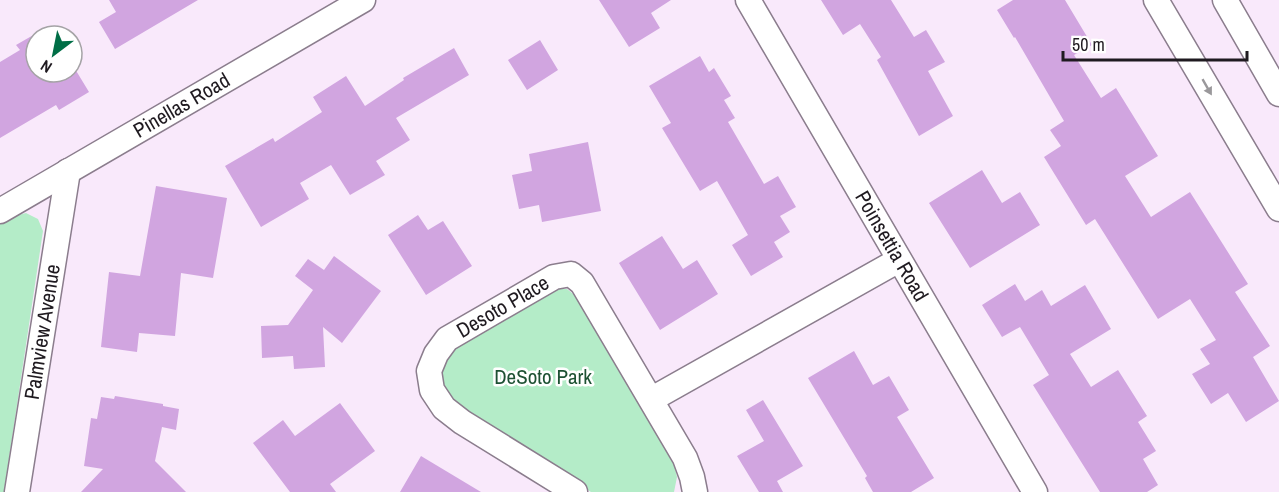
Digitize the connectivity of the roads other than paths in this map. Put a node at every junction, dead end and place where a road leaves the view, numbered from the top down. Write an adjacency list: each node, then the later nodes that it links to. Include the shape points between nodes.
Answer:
1 (363, 0): 6 (street, Pinellas Road)
2 (748, 0): 9 (street, Poinsettia Road)
3 (1156, 0): 7 (street, one-way to 7)
4 (1225, 0): 5 (street)
5 (1279, 94)
6 (68, 171): 8 (street, Pinellas Road); 11 (street, Palmview Avenue)
7 (1279, 209)
8 (0, 211)
9 (899, 260): 10 (street); 14 (street, Poinsettia Road)
10 (652, 399): 12 (street, Desoto Place, via 582,283 571,274 554,277 447,339 429,371 432,390 444,408); 13 (street, Desoto Place, via 685,458)
11 (17, 492)
12 (575, 492)
13 (695, 492)
14 (1035, 492)

